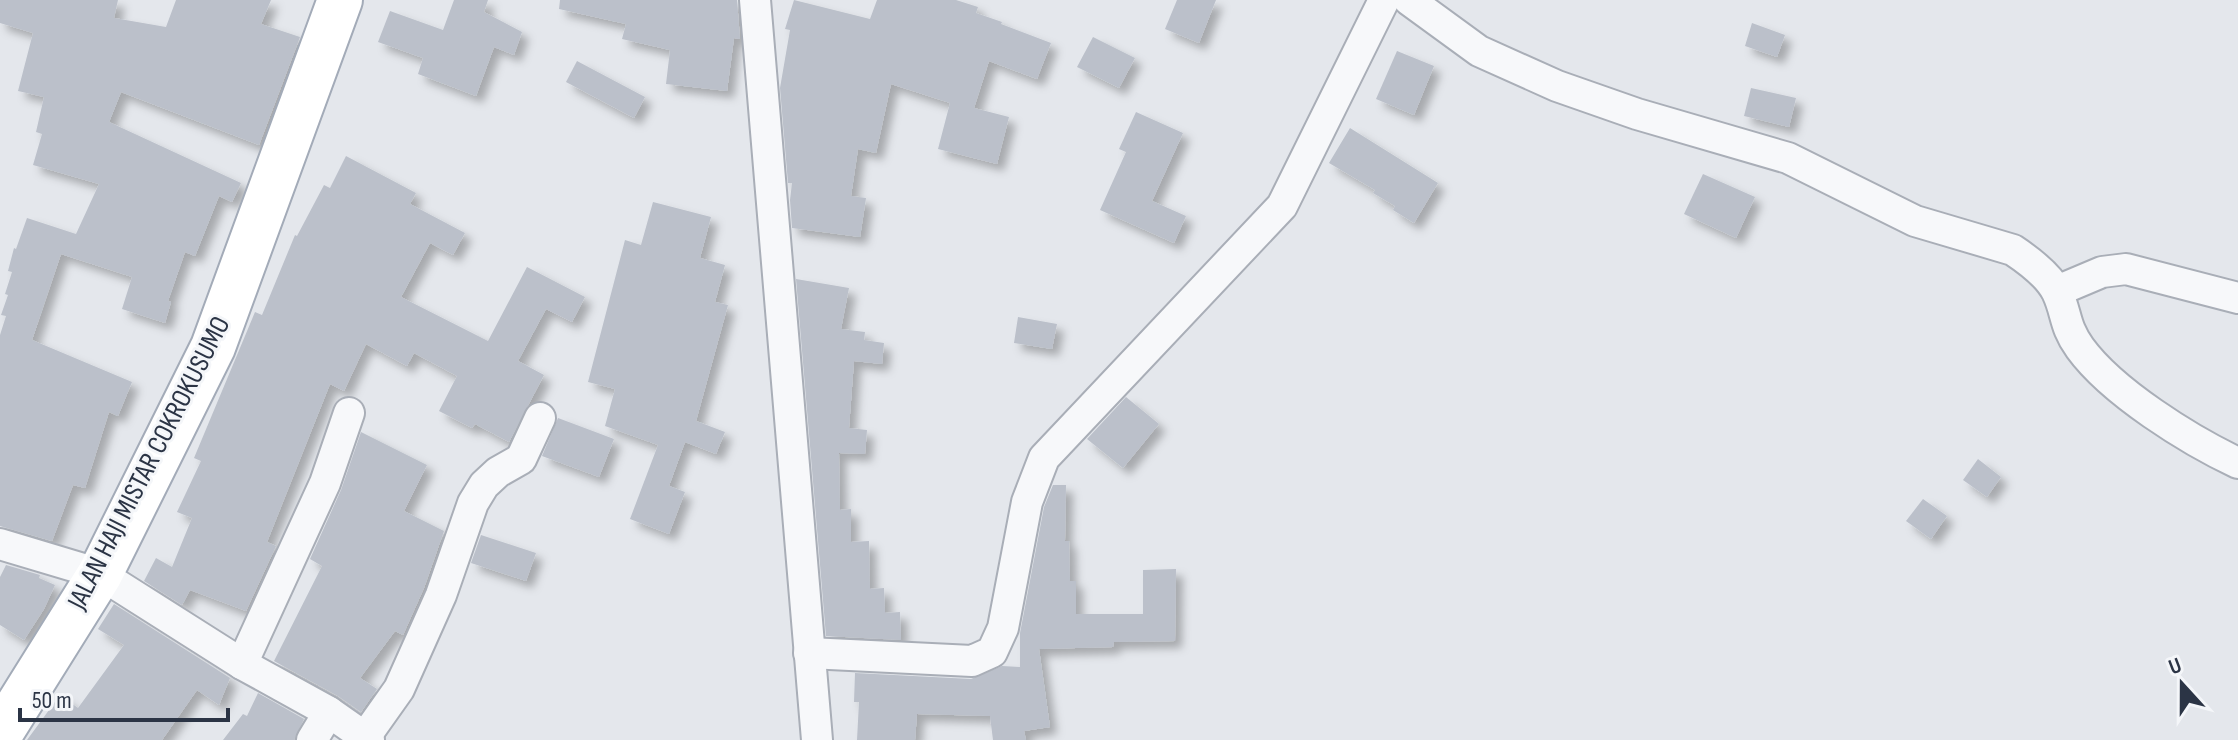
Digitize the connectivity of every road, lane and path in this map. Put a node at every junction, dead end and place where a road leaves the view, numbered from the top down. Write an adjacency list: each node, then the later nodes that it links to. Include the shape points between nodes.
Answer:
1 (340, 0): 11 (main road, JALAN HAJI MISTAR COKROKUSUMO, via 213,347)
2 (755, 0): 12 (street)
3 (1384, 0): 12 (street, via 1282,206 1044,458 1027,502 1003,628 992,652 972,661)
4 (1409, 0): 5 (street, via 1479,51 1557,86 1788,158 1915,221 2013,250)
5 (2057, 291): 6 (street, via 2102,272 2126,269); 9 (street, via 2066,324 2091,362 2122,392)
6 (2238, 298)
7 (349, 413): 13 (street, via 325,483)
8 (540, 418): 16 (street, via 521,459 498,472 473,503 441,595 399,689)
9 (2238, 463)
10 (0, 544): 11 (street)
11 (100, 574): 13 (street); 15 (main road, JALAN HAJI MISTAR COKROKUSUMO)
12 (809, 653): 18 (street)
13 (242, 664): 14 (street)
14 (329, 712): 16 (street); 17 (street)
15 (0, 734)
16 (367, 738)
17 (312, 740)
18 (817, 740)

